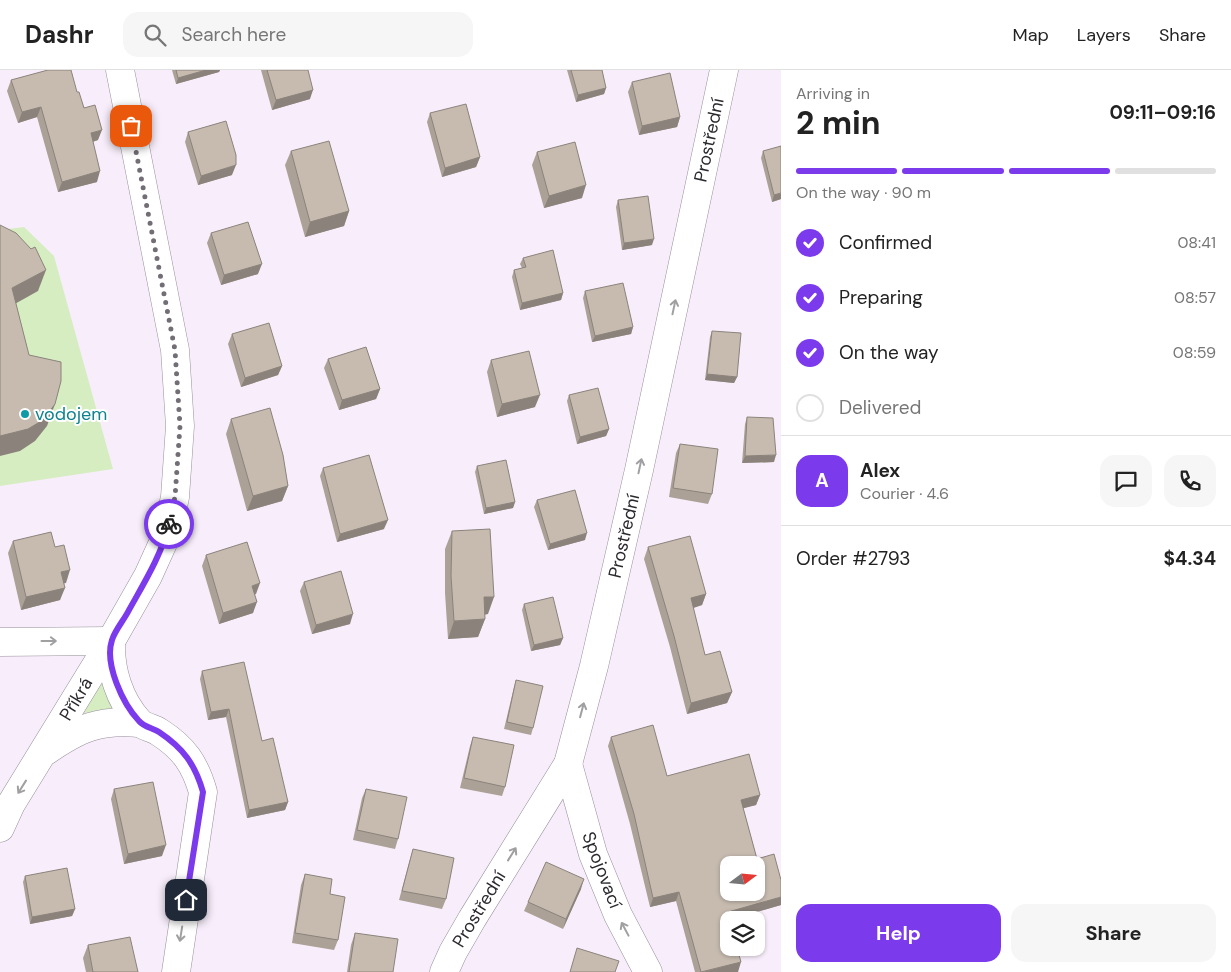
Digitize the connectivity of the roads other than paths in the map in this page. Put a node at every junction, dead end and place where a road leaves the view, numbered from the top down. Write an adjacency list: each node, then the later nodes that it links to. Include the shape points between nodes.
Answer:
1 (120, 70): 3 (street, Příkrá, via 175,350 180,426 175,497 167,534)
2 (724, 70): 7 (street, Prostřední, one-way to 2, via 639,470)
3 (112, 641): 4 (street, one-way to 3); 5 (street, via 110,658 114,678 126,704); 6 (street, Příkrá)
4 (0, 642)
5 (140, 723): 6 (street, via 119,721 92,726 70,734); 9 (street, one-way to 9, via 155,729 187,755 198,774 203,792)
6 (43, 753): 8 (street, Příkrá, one-way to 8)
7 (568, 764): 10 (street, Prostřední, one-way to 7, via 472,919); 11 (street, Spojovací, one-way to 7, via 618,916 593,854)
8 (0, 828)
9 (176, 972)
10 (444, 972)
11 (648, 972)

